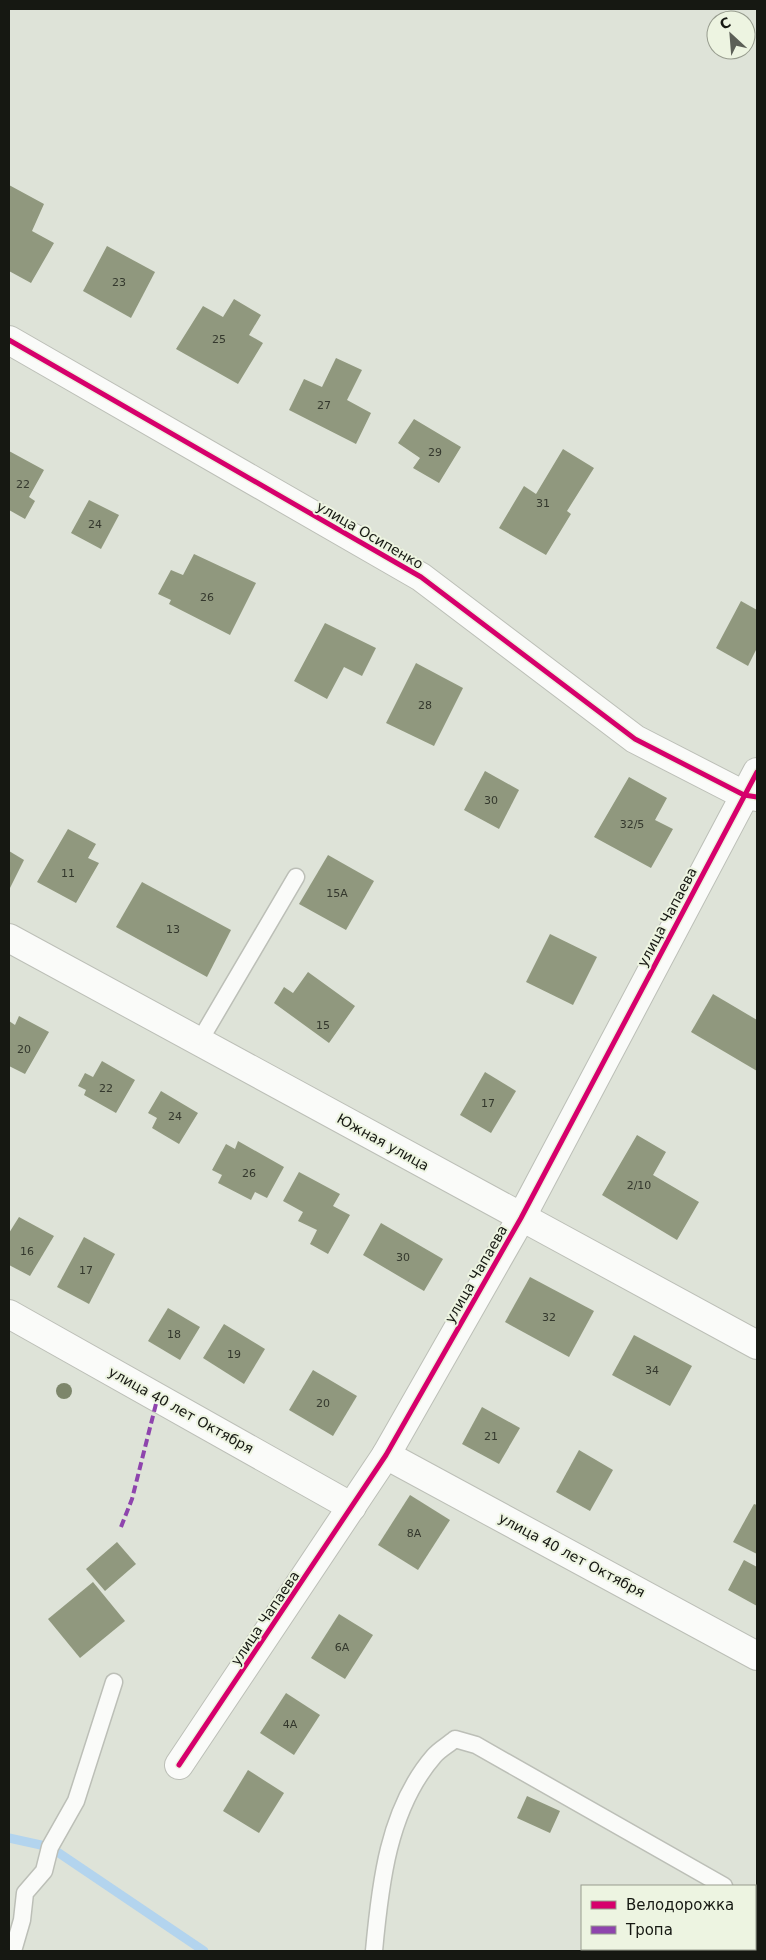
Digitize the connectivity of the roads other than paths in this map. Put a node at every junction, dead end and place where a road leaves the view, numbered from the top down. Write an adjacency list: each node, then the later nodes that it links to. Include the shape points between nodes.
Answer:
1 (9, 340): 3 (street, улица Осипенко, via 421,577 636,739)
2 (757, 772): 3 (street, улица Чапаева)
3 (751, 796): 7 (street, улица Чапаева)
4 (296, 877): 6 (lane)
5 (9, 938): 6 (street, Южная улица)
6 (199, 1042): 7 (street, Южная улица)
7 (521, 1218): 9 (street, Южная улица); 10 (street, улица Чапаева)
8 (9, 1314): 11 (street, улица 40 лет Октября)
9 (757, 1345)
10 (386, 1455): 11 (street, улица Чапаева); 12 (street, улица 40 лет Октября)
11 (352, 1507): 14 (street, улица Чапаева)
12 (757, 1656)
13 (114, 1682): 16 (lane, via 76,1801 50,1847 44,1872 25,1893 22,1920)
14 (179, 1765)
15 (722, 1885): 17 (lane, via 476,1745 454,1739 435,1755 412,1785 394,1833 379,1894)
16 (13, 1951)
17 (374, 1951)

